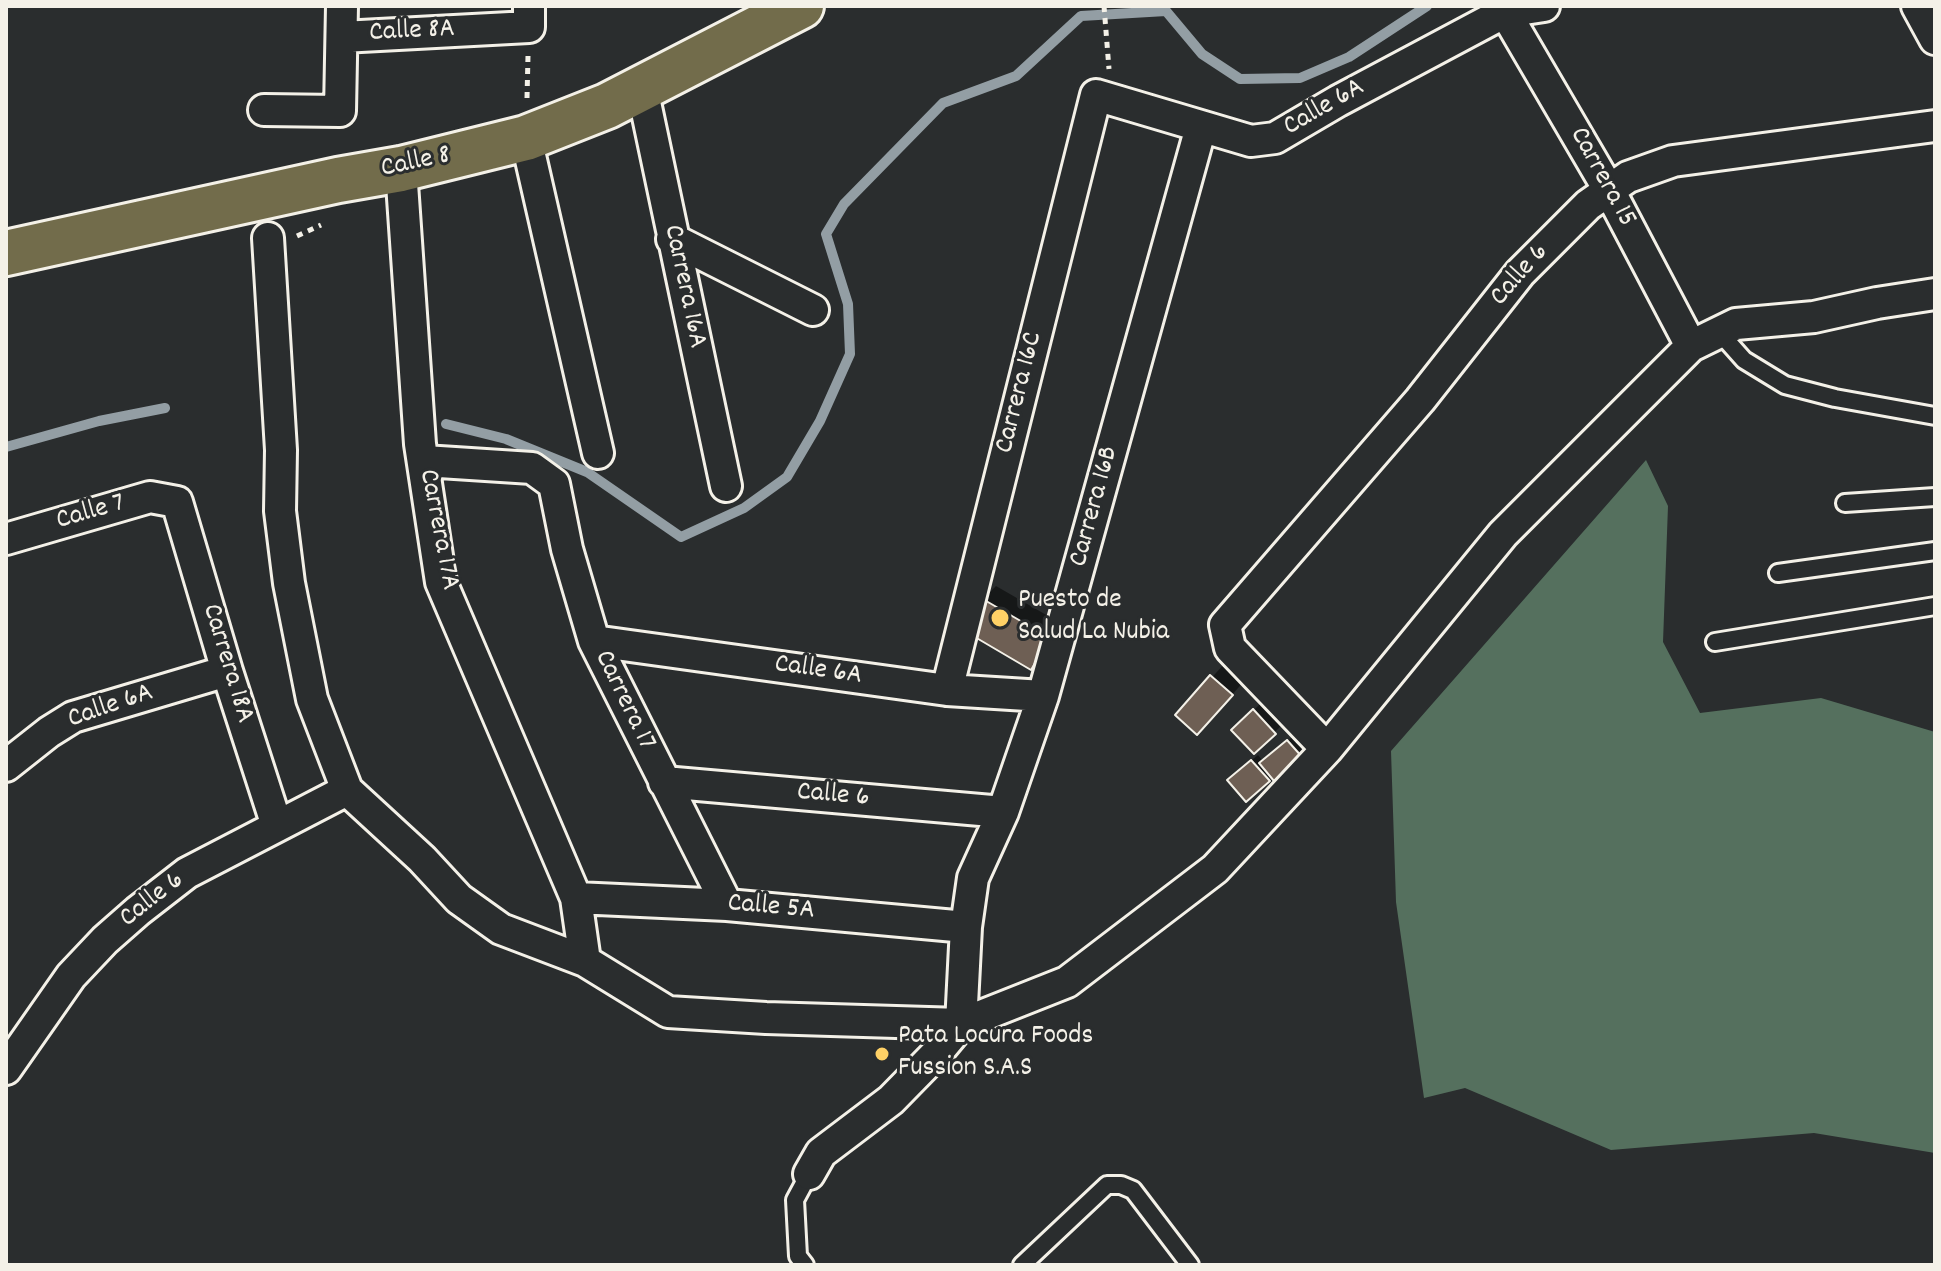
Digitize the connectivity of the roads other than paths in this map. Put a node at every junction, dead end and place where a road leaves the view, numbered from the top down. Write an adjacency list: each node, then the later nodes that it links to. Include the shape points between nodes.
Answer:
1 (342, 6): 7 (street)
2 (801, 6): 10 (main road, Calle 8)
3 (1544, 6): 5 (street, Calle 6A)
4 (1917, 6): 8 (street)
5 (1505, 12): 13 (street, Calle 6A, via 1275,138 1251,141); 16 (street, Carrera 15)
6 (529, 17): 7 (street, Calle 8A)
7 (342, 37): 11 (street, via 340,111)
8 (1935, 39)
9 (1103, 86): 13 (street, Calle 6A); 38 (street, Carrera 16C)
10 (642, 88): 14 (main road, Calle 8); 18 (street, Carrera 16A)
11 (264, 110)
12 (1935, 126): 16 (street, Calle 6, via 1673,161)
13 (1201, 127): 39 (street, Carrera 16B)
14 (526, 138): 15 (main road, Calle 8); 26 (street)
15 (401, 169): 19 (main road, Calle 8); 25 (street, Carrera 17A)
16 (1609, 190): 23 (street, Carrera 15); 40 (street, Calle 6, via 1520,273 1420,400 1225,625 1230,648)
17 (268, 238): 43 (street, via 280,511 289,583 312,699)
18 (672, 239): 21 (street); 27 (street, Carrera 16A)
19 (6, 253)
20 (1935, 294): 22 (street, via 1814,317 1736,324)
21 (813, 310)
22 (1720, 333): 23 (street); 24 (lane, via 1744,360 1785,385)
23 (1691, 346): 40 (street, via 1503,534)
24 (1935, 416)
25 (422, 452): 35 (street, Carrera 17, via 532,468 554,484); 46 (street, Carrera 17A, via 441,582)
26 (598, 453)
27 (726, 486)
28 (1935, 497): 30 (lane)
29 (177, 502): 31 (street, Calle 7, via 150,497); 37 (street, Carrera 18A)
30 (1845, 503)
31 (6, 539)
32 (1935, 551): 33 (lane)
33 (1778, 573)
34 (1935, 606): 36 (lane)
35 (594, 641): 38 (street, Calle 6A); 42 (street, Carrera 17)
36 (1715, 642)
37 (227, 671): 41 (street, Calle 6A, via 73,717); 45 (street, Carrera 18A)
38 (947, 690): 39 (street, Calle 6A)
39 (1043, 696): 44 (street, Carrera 16B)
40 (1327, 749): 50 (street, via 1215,869 1067,982)
41 (6, 766)
42 (664, 782): 44 (street, Calle 6); 47 (street, Carrera 17)
43 (347, 790): 45 (street, Calle 6); 49 (street, via 459,899 501,929)
44 (1003, 812): 48 (street, Carrera 16B, via 973,878)
45 (277, 826): 51 (street, Calle 6, via 187,873 105,940 71,976)
46 (576, 898): 47 (street, Calle 5A); 49 (street, Carrera 17A)
47 (727, 905): 48 (street, Calle 5A)
48 (966, 927): 50 (street, Carrera 16B)
49 (585, 961): 50 (street, via 668,1012)
50 (961, 1024): 52 (street, via 891,1100 821,1153)
51 (6, 1069)
52 (809, 1174): 53 (lane, via 795,1200 798,1256)
53 (805, 1265)
54 (1022, 1265): 55 (lane, via 1107,1185 1121,1185 1133,1190)
55 (1190, 1265)

